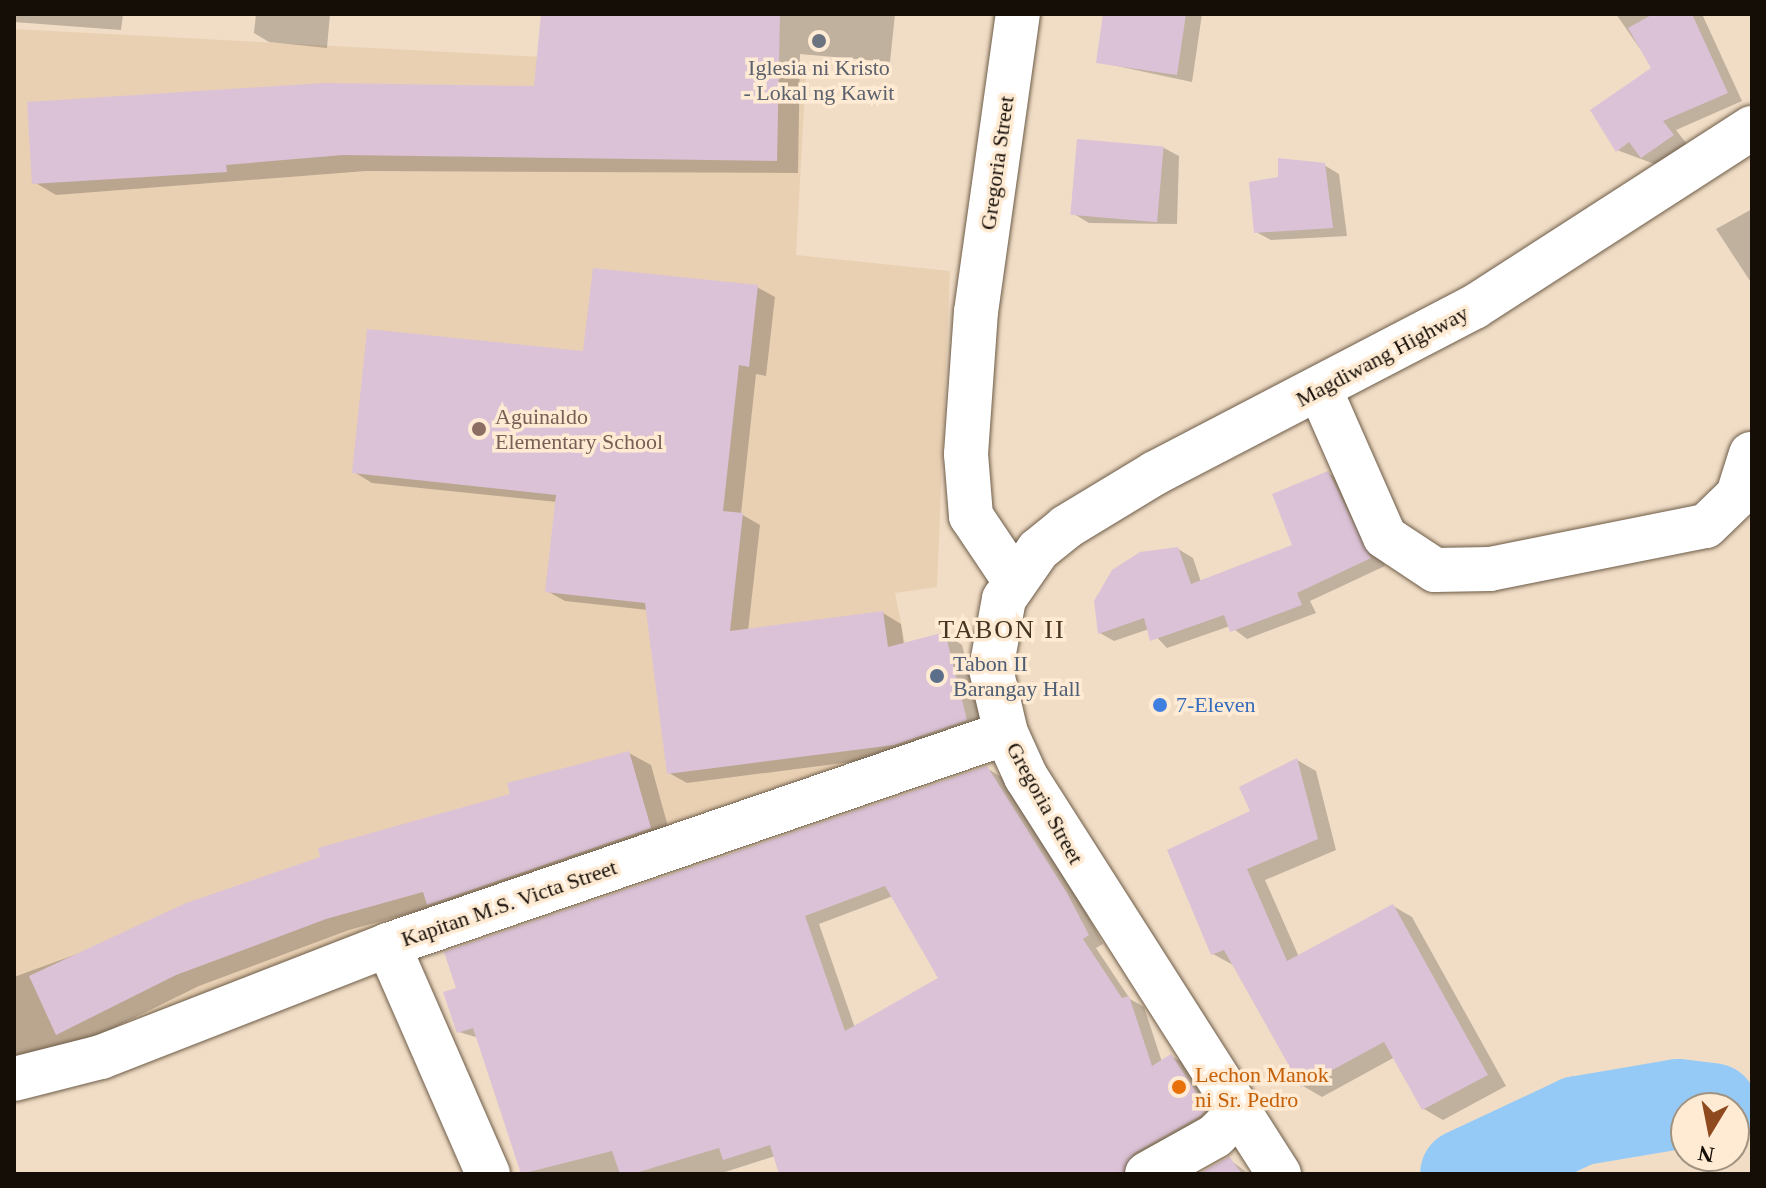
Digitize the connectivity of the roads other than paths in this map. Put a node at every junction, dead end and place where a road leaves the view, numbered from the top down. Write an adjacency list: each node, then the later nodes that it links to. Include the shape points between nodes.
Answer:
1 (1018, 14): 5 (street, Gregoria Street, via 976,312 966,454 971,516)
2 (1752, 128): 3 (street, Magdiwang Highway, via 1474,307)
3 (1321, 392): 4 (street, via 1385,537 1435,570 1490,569 1706,526 1738,495); 5 (street, Magdiwang Highway, via 1142,481 1066,527)
4 (1751, 454)
5 (1014, 580): 6 (street, Gregoria Street, via 992,645)
6 (1006, 733): 7 (street, Kapitan M.S. Victa Street); 9 (street, Gregoria Street, via 1070,851)
7 (388, 945): 8 (street, Kapitan M.S. Victa Street, via 101,1057); 10 (street)
8 (14, 1079)
9 (1237, 1114): 11 (street, via 1215,1136); 12 (street, Gregoria Street)
10 (488, 1174)
11 (1147, 1174)
12 (1279, 1174)

